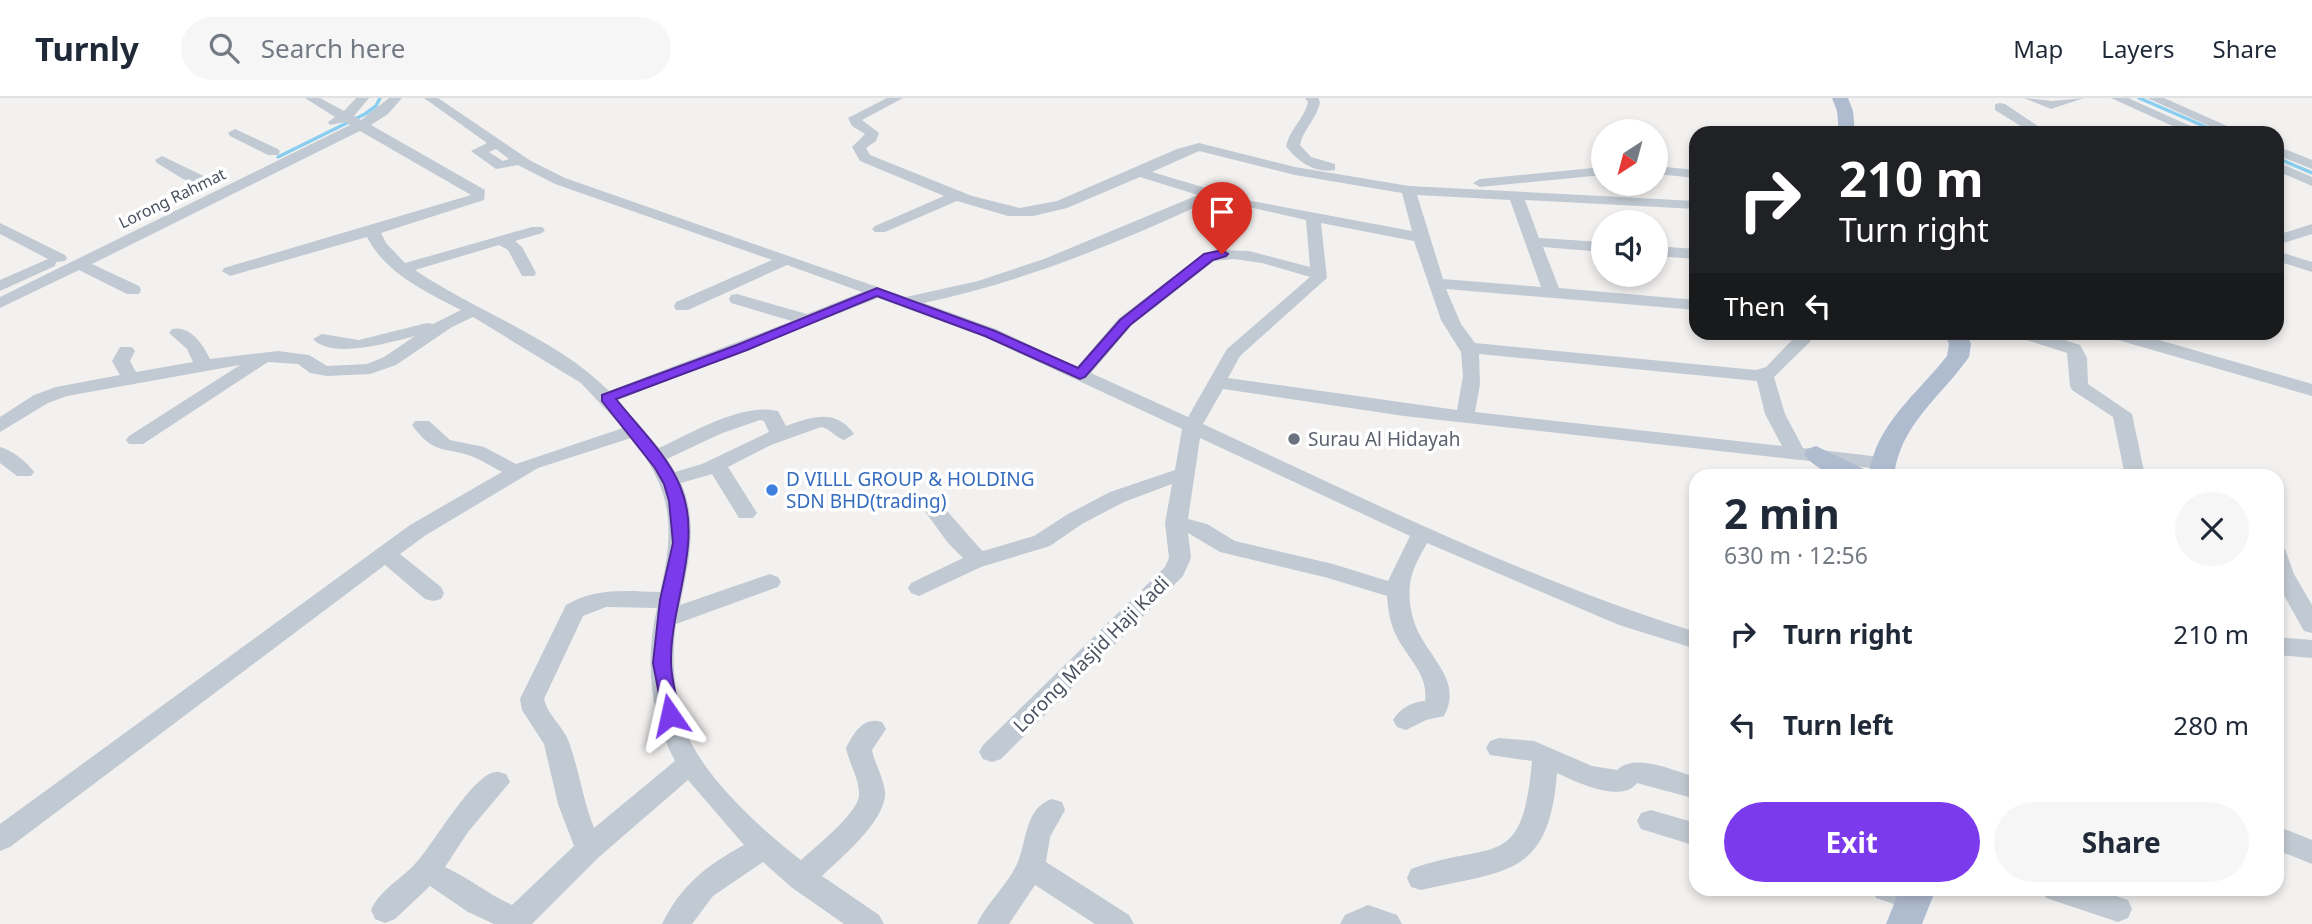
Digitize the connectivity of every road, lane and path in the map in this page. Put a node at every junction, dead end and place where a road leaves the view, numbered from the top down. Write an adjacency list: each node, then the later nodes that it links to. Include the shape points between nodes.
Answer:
1 (311, 98): 13 (street)
2 (363, 98): 13 (street)
3 (396, 98): 13 (street, via 383,111)
4 (430, 98): 50 (street, via 520,160 560,181)
5 (897, 98): 31 (street, via 855,118 873,135 859,150 872,161)
6 (1311, 98): 25 (street, via 1313,111 1294,137 1293,146 1303,158 1321,165 1409,181 1480,183)
7 (1840, 98): 14 (main road)
8 (2030, 98): 9 (street, via 2051,105)
9 (2078, 98)
10 (2117, 98): 16 (street)
11 (2153, 98): 17 (street)
12 (2000, 107): 15 (street)
13 (353, 121): 19 (street); 40 (street, via 478,190 479,197); 51 (street, Lorong Rahmat)
14 (1848, 126)
15 (2029, 126)
16 (2183, 126)
17 (2219, 126)
18 (235, 133): 19 (street)
19 (273, 152): 29 (street)
20 (2284, 153): 22 (street)
21 (162, 160): 29 (street)
22 (2312, 165)
23 (2284, 169): 28 (street)
24 (1668, 171): 27 (street)
25 (1591, 172)
26 (1140, 173): 30 (street, via 1199,147 1295,172); 31 (street, via 1021,213); 32 (street)
27 (1689, 173)
28 (2312, 182)
29 (209, 184): 48 (street)
30 (1409, 190): 33 (street); 41 (street)
31 (958, 195): 37 (street)
32 (1210, 195): 35 (street); 63 (street, via 1029,270)
33 (1516, 197): 34 (street); 44 (street)
34 (1689, 205)
35 (1313, 217): 41 (street); 56 (street)
36 (0, 228): 48 (street)
37 (880, 229)
38 (2312, 229): 42 (street)
39 (537, 230): 43 (street)
40 (372, 231): 53 (street, via 382,249); 54 (street)
41 (1419, 237): 57 (street)
42 (2284, 238)
43 (501, 240): 53 (street); 55 (street, via 514,247)
44 (1534, 242): 45 (street); 61 (street)
45 (1591, 246)
46 (1668, 252): 47 (street)
47 (1689, 253)
48 (59, 258): 58 (street)
49 (2284, 258): 52 (street)
50 (786, 260): 60 (street); 66 (street)
51 (79, 264): 59 (street); 64 (street, Lorong Rahmat)
52 (2312, 267)
53 (404, 268): 67 (street)
54 (230, 271)
55 (528, 273)
56 (1320, 275): 80 (street, via 1242,255 1209,257 1125,322); 83 (street, Lorong Masjid Haji Kadi, via 1233,353)
57 (1435, 283): 61 (street); 76 (street, via 1453,327)
58 (0, 286)
59 (134, 290)
60 (877, 292): 63 (street); 68 (street)
61 (1552, 293): 65 (street)
62 (737, 299): 68 (street)
63 (905, 302): 80 (street)
64 (0, 303)
65 (1689, 304)
66 (682, 306)
67 (474, 310): 69 (street); 85 (street, via 587,379)
68 (805, 319): 85 (street, via 742,348)
69 (446, 323): 71 (street, via 359,345); 78 (street, via 390,361 370,369 327,372 303,359)
70 (178, 333): 79 (street, via 195,346)
71 (322, 339)
72 (1802, 340): 81 (street)
73 (1958, 340): 100 (main road, via 1958,357 1902,422 1887,447)
74 (2045, 340): 101 (street, via 2074,349 2079,359 2079,386 2122,414)
75 (2138, 340): 84 (street)
76 (1469, 348): 81 (street); 86 (street, via 1473,377)
77 (126, 351): 82 (street, via 121,361)
78 (265, 358): 79 (street); 93 (street)
79 (204, 366): 82 (street)
80 (1080, 374): 89 (street)
81 (1764, 375): 95 (street, via 1775,414)
82 (131, 379): 88 (street, via 49,395)
83 (1216, 382): 86 (street); 89 (street, Lorong Masjid Haji Kadi)
84 (2312, 390)
85 (607, 398): 90 (street)
86 (1465, 416): 95 (street)
87 (422, 425): 103 (street, via 444,445 477,451)
88 (0, 426)
89 (1192, 427): 104 (street, Lorong Masjid Haji Kadi); 109 (street)
90 (635, 431): 96 (street); 103 (street)
91 (844, 434): 92 (street, via 836,424 823,420)
92 (780, 435): 96 (street, via 771,415 764,413); 97 (street)
93 (136, 440)
94 (0, 453): 102 (street)
95 (1805, 453): 98 (main road); 99 (street)
96 (655, 457): 105 (street)
97 (717, 465): 105 (street); 107 (street)
98 (1841, 469)
99 (1877, 469)
100 (1881, 469)
101 (2134, 469)
102 (24, 472)
103 (516, 472): 110 (street)
104 (1185, 473): 108 (street, Lorong Masjid Haji Kadi); 111 (street, via 1104,503 1031,546)
105 (670, 480): 117 (street, via 681,543)
106 (931, 506): 111 (street)
107 (746, 513)
108 (1176, 523): 115 (street, via 1199,529 1228,547); 125 (street, Lorong Masjid Haji Kadi, via 1180,558 1175,571)
109 (1423, 533): 115 (street, via 1402,569); 119 (street, via 1587,604)
110 (385, 554): 116 (street); 133 (street)
111 (979, 560): 114 (street)
112 (2284, 576): 118 (street)
113 (770, 582): 117 (street)
114 (919, 588)
115 (1398, 591): 122 (street, via 1408,633 1440,691 1435,709 1417,712)
116 (433, 593)
117 (667, 610): 127 (street, via 662,663 666,695 675,735); 136 (street, via 595,601 578,608 532,699 534,710 556,742 571,804)
118 (2312, 625)
119 (1689, 639)
120 (2284, 647): 121 (street)
121 (2312, 649)
122 (1406, 720)
123 (873, 729): 140 (street, via 859,748 871,803)
124 (1499, 748): 126 (street)
125 (992, 752)
126 (1545, 756): 129 (street, via 1602,780 1623,782 1636,772); 141 (street, via 1538,814 1515,853)
127 (689, 764): 135 (street); 136 (street)
128 (497, 782): 139 (street, via 458,824)
129 (1689, 786)
130 (1052, 810): 138 (street, via 1037,835)
131 (1651, 821): 132 (street)
132 (1689, 833)
133 (0, 839)
134 (2284, 841): 137 (street)
135 (764, 848): 140 (street); 146 (street, via 697,890)
136 (589, 849): 145 (street)
137 (2312, 852)
138 (1031, 867): 148 (street); 149 (street)
139 (427, 871): 144 (street); 145 (street)
140 (801, 878): 147 (street)
141 (1421, 878)
142 (2078, 896): 143 (street)
143 (2118, 909)
144 (386, 911)
145 (514, 922)
146 (677, 924)
147 (869, 924)
148 (992, 924)
149 (1119, 924)
150 (1355, 924): 151 (street, via 1368,918)
151 (1387, 924)

